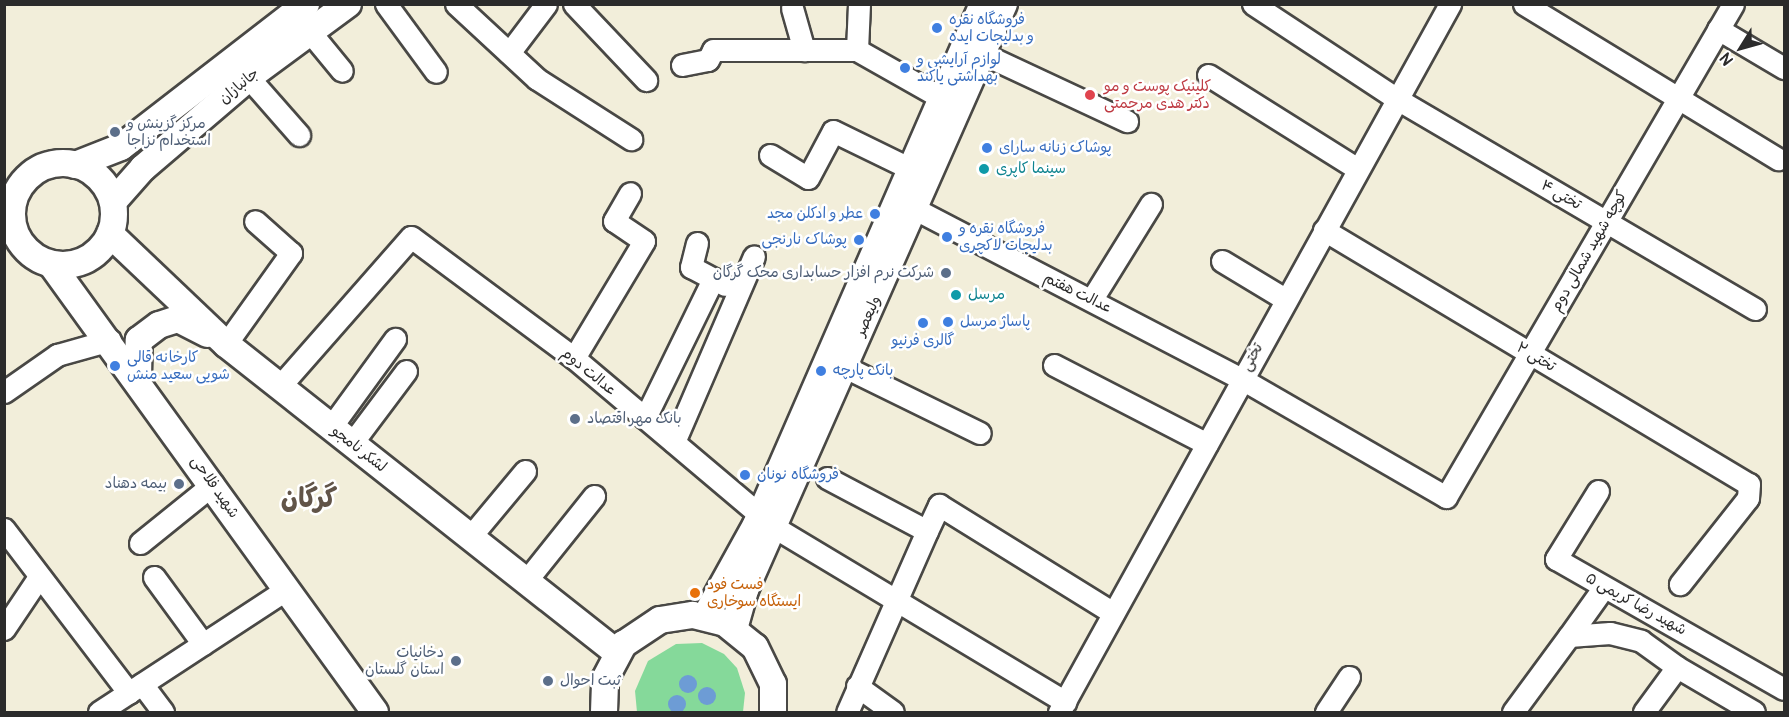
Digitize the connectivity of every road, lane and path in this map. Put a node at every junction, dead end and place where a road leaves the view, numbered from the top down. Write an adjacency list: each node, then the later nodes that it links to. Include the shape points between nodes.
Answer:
1 (306, 4): 31 (main road, جانبازان)
2 (348, 4): 16 (main road, جانبازان)
3 (386, 4): 24 (street)
4 (456, 4): 19 (street)
5 (546, 4): 19 (street)
6 (574, 4): 27 (street)
7 (859, 4): 18 (street)
8 (983, 4): 28 (main road, ولیعصر)
9 (1004, 4): 20 (main road, ولیعصر)
10 (1253, 4): 30 (street, تختی ۴)
11 (1450, 4): 30 (street, تختی)
12 (1524, 4): 29 (street)
13 (1733, 4): 15 (street, کوچه شهید شمالی دوم)
14 (792, 8): 17 (street)
15 (1718, 29): 22 (street); 29 (street, کوچه شهید شمالی دوم)
16 (310, 32): 23 (street); 26 (main road, جانبازان)
17 (804, 50): 18 (street); 21 (street, via 713,50 708,60)
18 (857, 50): 28 (street)
19 (509, 54): 35 (street, via 537,79)
20 (983, 54): 32 (street); 46 (main road, ولیعصر)
21 (682, 65)
22 (1785, 68)
23 (342, 71)
24 (436, 72)
25 (1208, 75): 40 (street)
26 (249, 78): 33 (main road, جانبازان); 34 (street)
27 (646, 80)
28 (942, 98): 39 (main road, ولیعصر)
29 (1678, 98): 37 (street); 48 (street, کوچه شهید شمالی دوم)
30 (1397, 99): 40 (street, تختی); 48 (street, تختی ۴)
31 (174, 106): 33 (main road); 38 (main road, جانبازان, via 121,147)
32 (1127, 120)
33 (191, 128): 44 (main road, جانبازان)
34 (299, 135)
35 (631, 139)
36 (770, 155): 39 (street, via 808,178 833,131)
37 (1778, 159)
38 (75, 165): 41 (main road, via 52,164); 44 (main road, via 97,176)
39 (911, 169): 85 (main road, ولیعصر)
40 (1358, 169): 49 (street, تختی)
41 (31, 174): 42 (main road); 52 (main road, via 12,211)
42 (4, 179)
43 (630, 194): 65 (street, via 614,221 644,241)
44 (113, 202): 50 (main road)
45 (1151, 204): 59 (street)
46 (915, 209): 59 (street, عدالت هفتم); 67 (main road, ولیعصر)
47 (255, 220): 63 (street, via 291,253)
48 (1606, 222): 60 (street, تختی ۴); 64 (street, کوچه شهید شمالی دوم)
49 (1324, 230): 58 (street, تختی); 64 (street, تختی ۲)
50 (110, 234): 55 (main road, via 84,261); 63 (main road, لشکر نامجو)
51 (697, 243): 56 (street, via 691,267)
52 (14, 244): 55 (main road)
53 (754, 256): 57 (street)
54 (1222, 261): 58 (street)
55 (51, 264): 62 (main road, شهید فلاحی)
56 (713, 279): 57 (street); 73 (street)
57 (738, 292): 76 (street)
58 (1285, 299): 69 (street, تختی)
59 (1092, 300): 69 (street, عدالت هفتم)
60 (1755, 309)
61 (395, 339): 74 (street)
62 (110, 340): 70 (main road, شهید فلاحی); 72 (street, via 57,355)
63 (226, 344): 70 (main road, via 178,319 159,325 139,340); 71 (main road, لشکر نامجو)
64 (1530, 353): 84 (street, کوچه شهید شمالی دوم); 93 (street, تختی ۲, via 1749,484 1748,498)
65 (574, 358): 71 (street, عدالت دوم, via 411,237); 73 (street, عدالت دوم)
66 (1054, 364): 78 (street)
67 (845, 368): 75 (street); 85 (main road, ولیعصر)
68 (406, 371): 77 (street)
69 (1240, 378): 78 (street, تختی); 84 (street, عدالت هفتم)
70 (138, 379): 81 (main road, شهید فلاحی)
71 (280, 386): 74 (main road, لشکر نامجو)
72 (4, 392)
73 (645, 418): 76 (street, عدالت دوم)
74 (331, 427): 77 (main road, لشکر نامجو)
75 (980, 433)
76 (674, 442): 85 (street, عدالت دوم)
77 (352, 443): 88 (main road, لشکر نامجو)
78 (1207, 444): 97 (street, تختی)
79 (525, 471): 88 (street)
80 (827, 478): 87 (street)
81 (213, 484): 89 (street); 95 (main road, شهید فلاحی)
82 (1598, 491): 94 (street, شهید رضا کریمی ۵, via 1556,559)
83 (594, 496): 92 (street)
84 (1446, 497)
85 (767, 521): 96 (street, عدالت دوم); 98 (main road, ولیعصر); 99 (main road, ولیعصر)
86 (4, 529): 90 (street)
87 (927, 531): 96 (street); 97 (street, via 939,505)
88 (470, 537): 92 (main road, لشکر نامجو)
89 (140, 543)
90 (39, 577): 100 (street); 107 (street)
91 (154, 578): 102 (street)
92 (526, 580): 103 (main road, لشکر نامجو)
93 (1680, 584)
94 (1604, 587): 101 (street); 108 (street, شهید رضا کریمی ۵)
95 (287, 589): 102 (street); 112 (main road, شهید فلاحی)
96 (897, 600): 106 (street); 109 (street, عدالت دوم)
97 (1113, 613): 109 (street, تختی)
98 (705, 617): 99 (main road); 103 (main road, via 660,620)
99 (734, 628): 115 (main road, via 755,647 769,671)
100 (4, 629)
101 (1569, 636): 104 (street, via 1610,633 1641,641); 119 (street)
102 (203, 644): 107 (street)
103 (611, 648): 113 (main road, via 596,666); 114 (main road)
104 (1677, 667): 120 (street); 121 (street)
105 (1349, 677): 118 (street)
106 (857, 686): 116 (street); 117 (street)
107 (136, 688): 110 (street); 111 (street)
108 (1785, 689)
109 (1062, 707)
110 (99, 712)
111 (163, 712)
112 (375, 712)
113 (593, 712)
114 (604, 712)
115 (773, 712)
116 (847, 712)
117 (893, 712)
118 (1326, 712)
119 (1514, 712)
120 (1644, 712)
121 (1754, 712)

